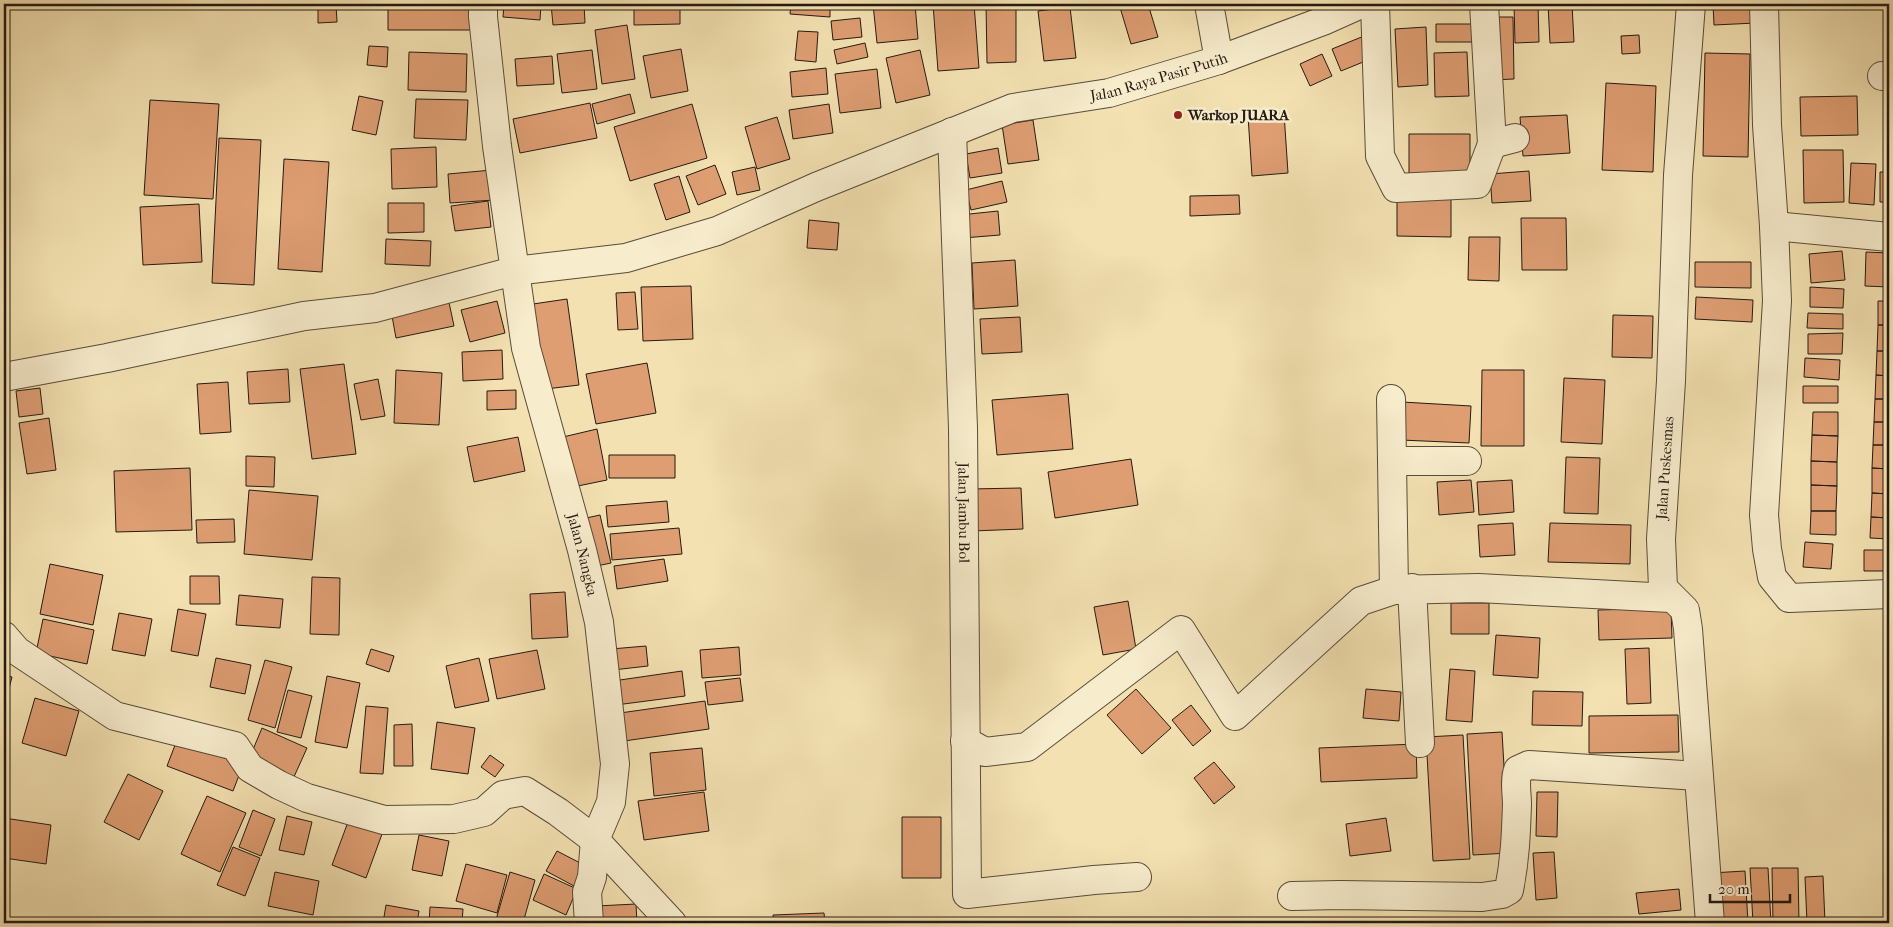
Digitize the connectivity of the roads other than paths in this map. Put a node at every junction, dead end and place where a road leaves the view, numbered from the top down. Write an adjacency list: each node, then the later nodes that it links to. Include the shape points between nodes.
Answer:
1 (483, 4): 12 (street, Jalan Nangka)
2 (1209, 4): 8 (street)
3 (1361, 4): 8 (street, Jalan Raya Pasir Putih)
4 (1375, 4): 5 (street, via 1380,156 1396,188 1477,184 1503,141)
5 (1484, 4)
6 (1691, 4): 19 (street, Jalan Puskesmas, via 1678,175 1671,381 1661,539 1663,588)
7 (1764, 4): 10 (street)
8 (1219, 60): 9 (street, Jalan Raya Pasir Putih, via 1109,93 1013,108)
9 (952, 132): 12 (street, Jalan Raya Pasir Putih, via 816,186 716,231 626,258); 21 (street, Jalan Jambu Bol, via 963,428)
10 (1774, 226): 11 (street); 18 (street, via 1777,301 1764,515 1772,577 1789,598)
11 (1889, 237)
12 (514, 271): 13 (street, Jalan Raya Pasir Putih, via 375,308 304,316 108,358); 24 (street, Jalan Nangka, via 526,348 600,622 615,764 611,802)
13 (4, 376)
14 (1391, 399): 15 (street)
15 (1392, 461): 16 (street); 17 (street)
16 (1467, 461)
17 (1403, 589): 19 (street, via 1478,588); 21 (street, via 1361,601 1235,716 1181,630 1027,747 985,752); 22 (street)
18 (1889, 594)
19 (1672, 598): 23 (street, Jalan Puskesmas, via 1685,610 1688,629)
20 (4, 636): 24 (street, via 17,651 115,716 236,746 250,768 307,798 384,820 454,819 484,812 503,795 525,790)
21 (965, 741): 25 (street, Jalan Jambu Bol, via 967,894)
22 (1420, 743)
23 (1698, 776): 26 (street, via 1530,765 1518,770 1515,776 1515,859 1509,890 1502,894 1482,897); 29 (street, Jalan Puskesmas)
24 (595, 840): 27 (street, Jalan Nangka, via 592,877 587,892); 28 (street)
25 (1137, 877)
26 (1292, 896)
27 (589, 923)
28 (672, 923)
29 (1710, 923)

